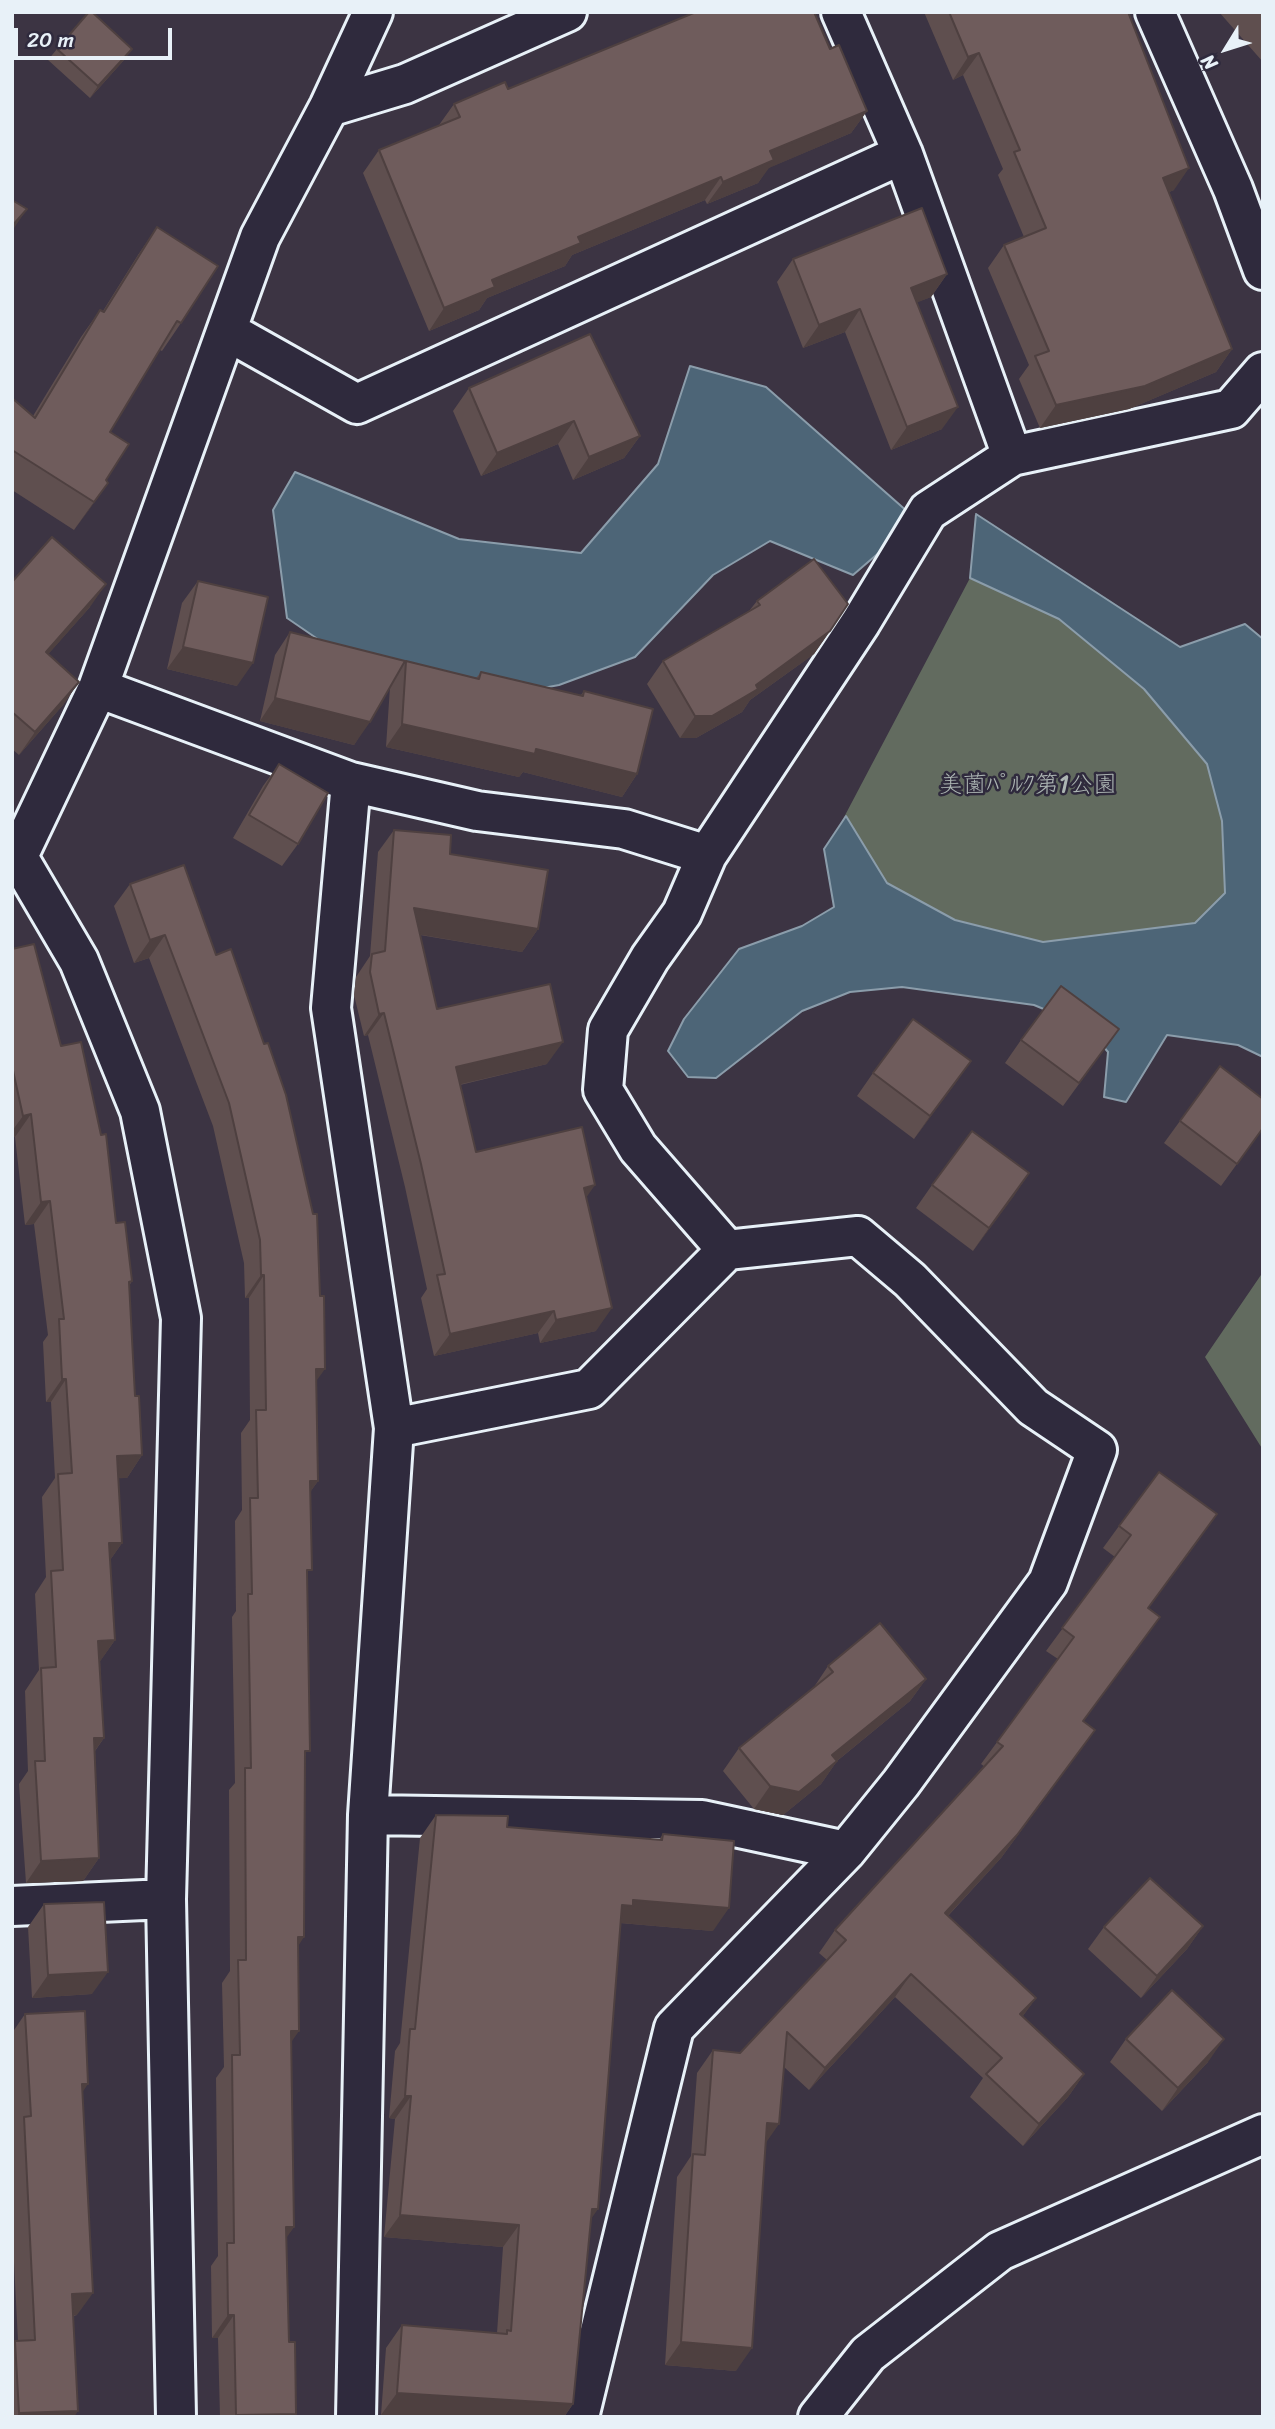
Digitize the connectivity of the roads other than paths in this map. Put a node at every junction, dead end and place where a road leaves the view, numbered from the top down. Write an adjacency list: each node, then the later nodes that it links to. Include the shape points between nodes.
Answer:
1 (373, 12): 5 (street)
2 (567, 12): 5 (street, via 405,83)
3 (841, 12): 6 (street)
4 (1155, 12): 7 (street, via 1233,189)
5 (329, 107): 8 (street, via 260,237)
6 (903, 155): 8 (street, via 357,404); 10 (street)
7 (1263, 270)
8 (227, 331): 11 (street)
9 (1263, 372): 10 (street, via 1231,409)
10 (1012, 456): 14 (street, via 928,511 861,622)
11 (98, 688): 12 (street); 13 (street)
12 (351, 782): 14 (street, via 477,811 624,829); 16 (street, via 331,1008)
13 (14, 853): 19 (street, via 79,961 140,1111 181,1318)
14 (707, 855): 15 (street, via 682,913 608,1030 603,1090 638,1148)
15 (727, 1250): 16 (street, via 589,1389); 18 (street, via 858,1236 910,1280 1033,1407 1097,1450 1048,1582)
16 (394, 1428): 17 (street)
17 (368, 1815): 18 (street, via 702,1820); 23 (street)
18 (846, 1851): 24 (street, via 674,2028)
19 (166, 1899): 20 (street); 22 (street)
20 (12, 1906)
21 (1263, 2134): 25 (street, via 1000,2251 868,2354)
22 (176, 2417)
23 (356, 2417)
24 (579, 2417)
25 (818, 2417)

